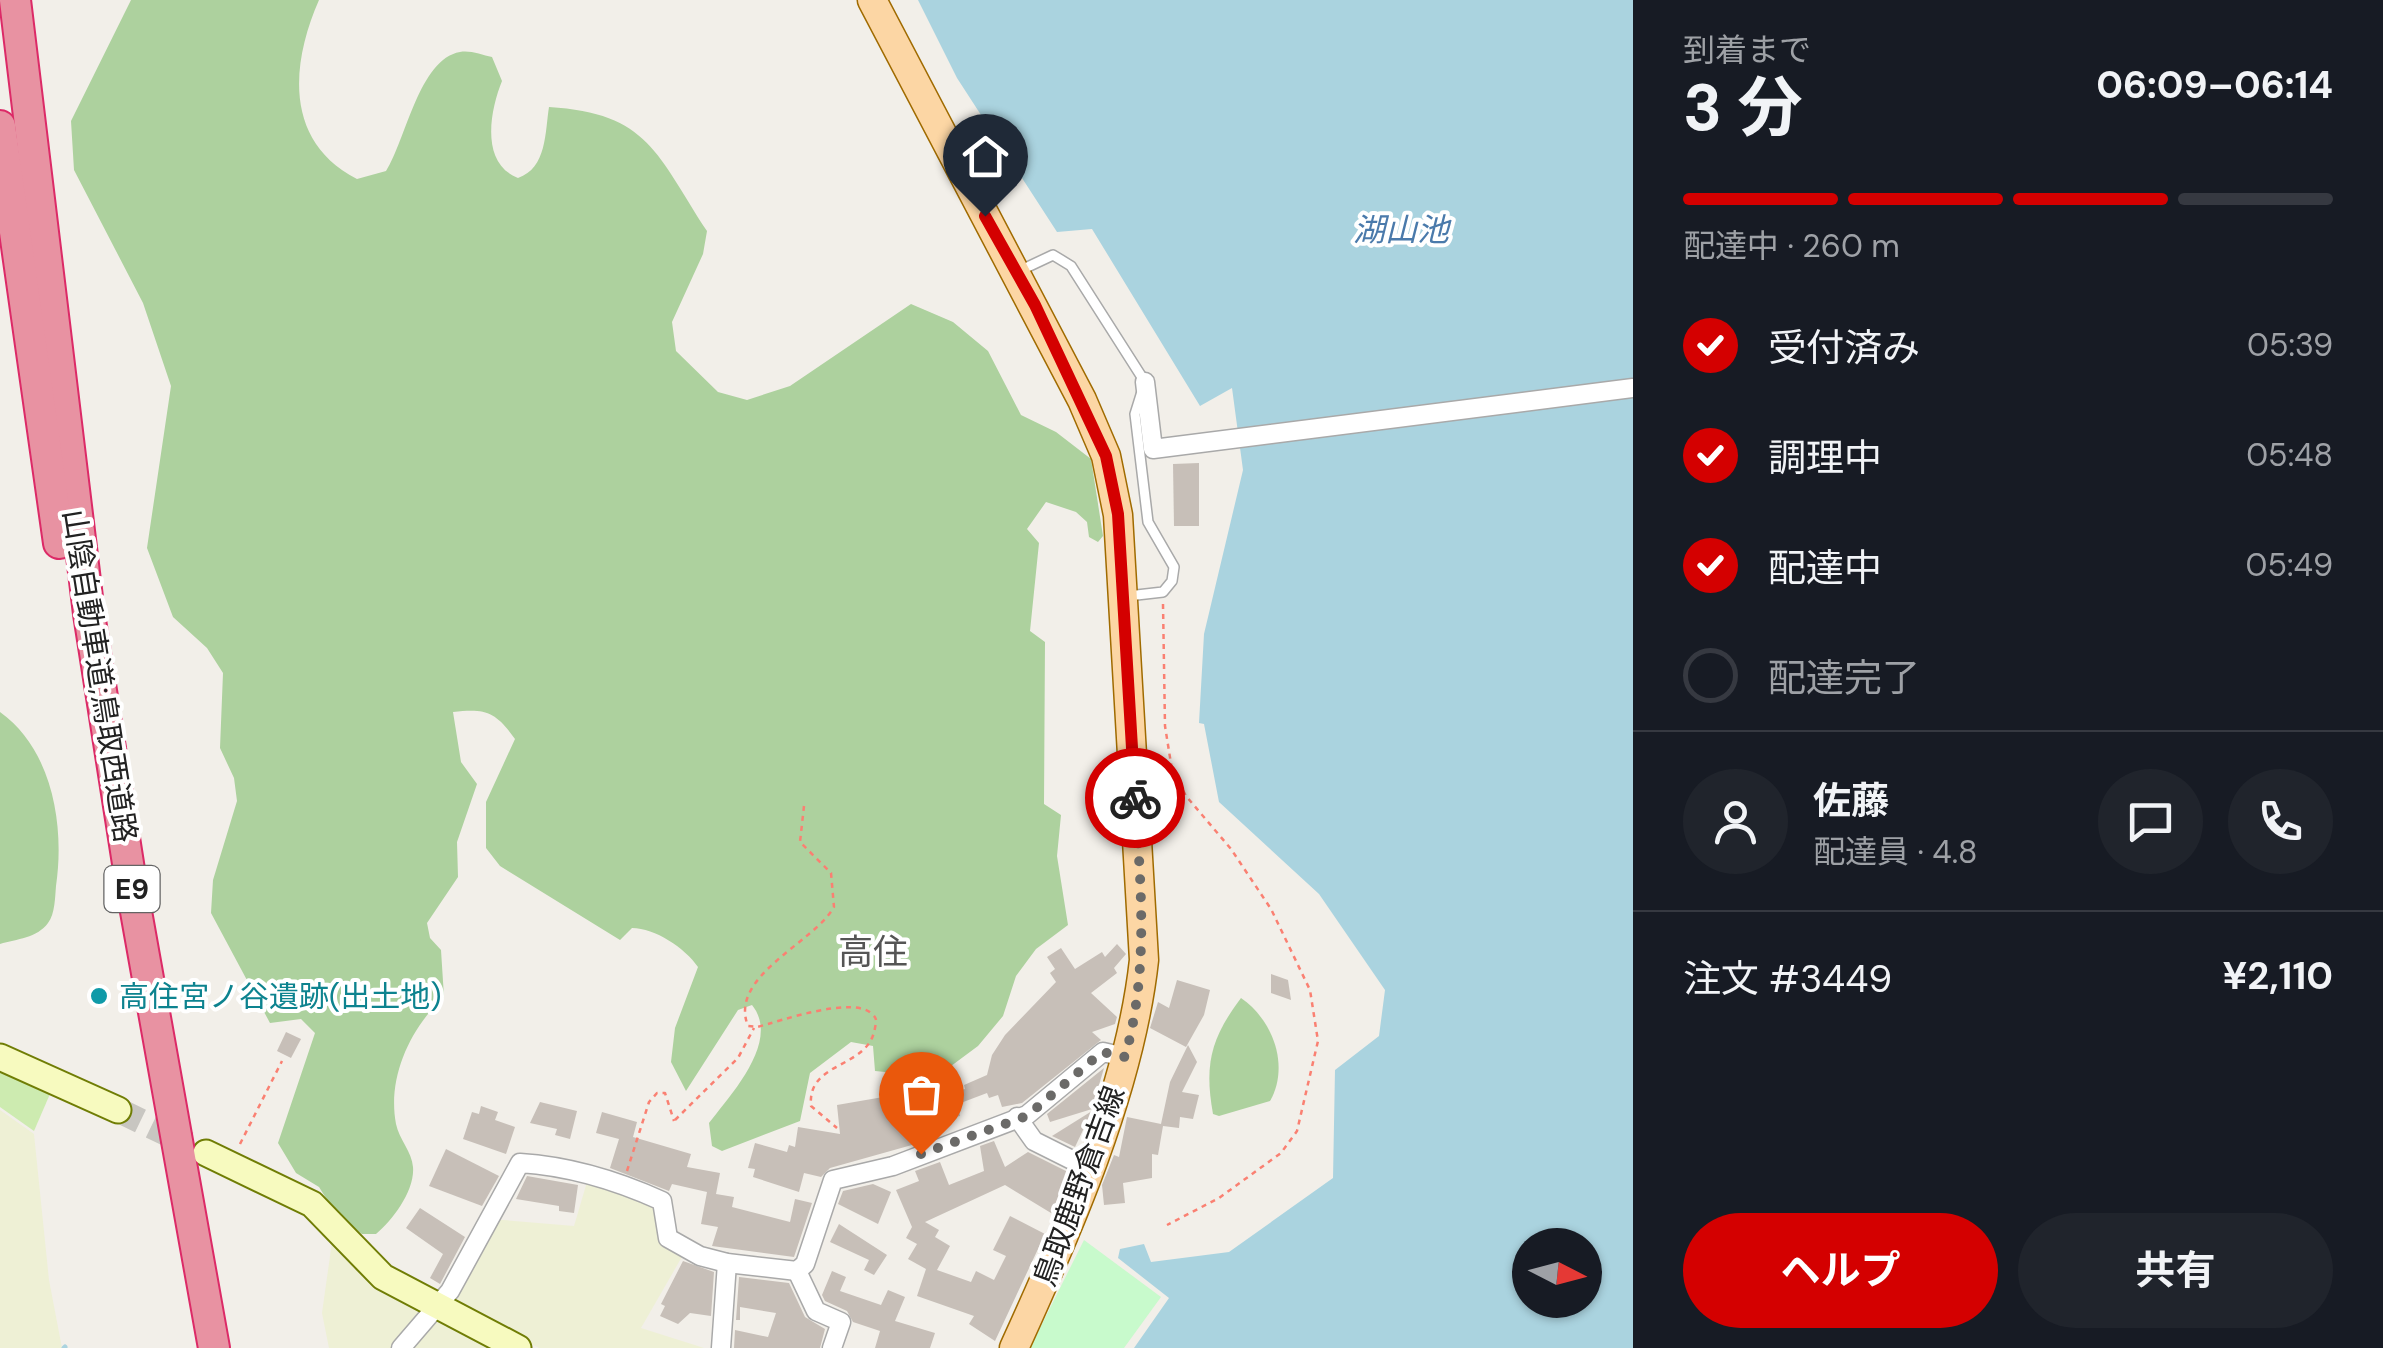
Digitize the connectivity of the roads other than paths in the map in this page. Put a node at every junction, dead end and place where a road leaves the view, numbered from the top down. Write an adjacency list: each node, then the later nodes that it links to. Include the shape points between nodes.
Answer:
1 (15, 0): 4 (highway, 山陰自動車道;鳥取西道路 / E9)
2 (23, 0): 4 (highway)
3 (872, 0): 5 (main road, 鳥取鹿野倉吉線)
4 (13, 120): 18 (highway, 山陰自動車道;鳥取西道路 / E9, via 68,599); 19 (highway, 山陰自動車道;鳥取西道路 / E9, via 132,889)
5 (1016, 272): 6 (lane, via 1053,254 1070,266); 8 (main road, 鳥取鹿野倉吉線, via 1106,456)
6 (1145, 382): 7 (street, via 1153,449); 8 (lane, via 1136,414 1148,522 1174,566 1163,592)
7 (1633, 388)
8 (1123, 596): 10 (main road, 鳥取鹿野倉吉線, via 1144,960)
9 (0, 1057): 11 (street)
10 (1125, 1057): 12 (street, via 1102,1052 1041,1107); 14 (main road, 鳥取鹿野倉吉線)
11 (118, 1110)
12 (1017, 1117): 14 (street, via 1034,1141); 16 (street, via 893,1166 832,1180)
13 (217, 1159): 17 (street, via 312,1204 383,1277)
14 (1088, 1168): 24 (main road, 鳥取鹿野倉吉線)
15 (727, 1263): 16 (street); 17 (street, via 668,1238 662,1201 624,1184 520,1164); 22 (street)
16 (796, 1271): 23 (street, via 816,1312 841,1322)
17 (438, 1306): 20 (street); 21 (street)
18 (205, 1348)
19 (214, 1348)
20 (402, 1348)
21 (518, 1348)
22 (721, 1348)
23 (832, 1348)
24 (1014, 1348)

